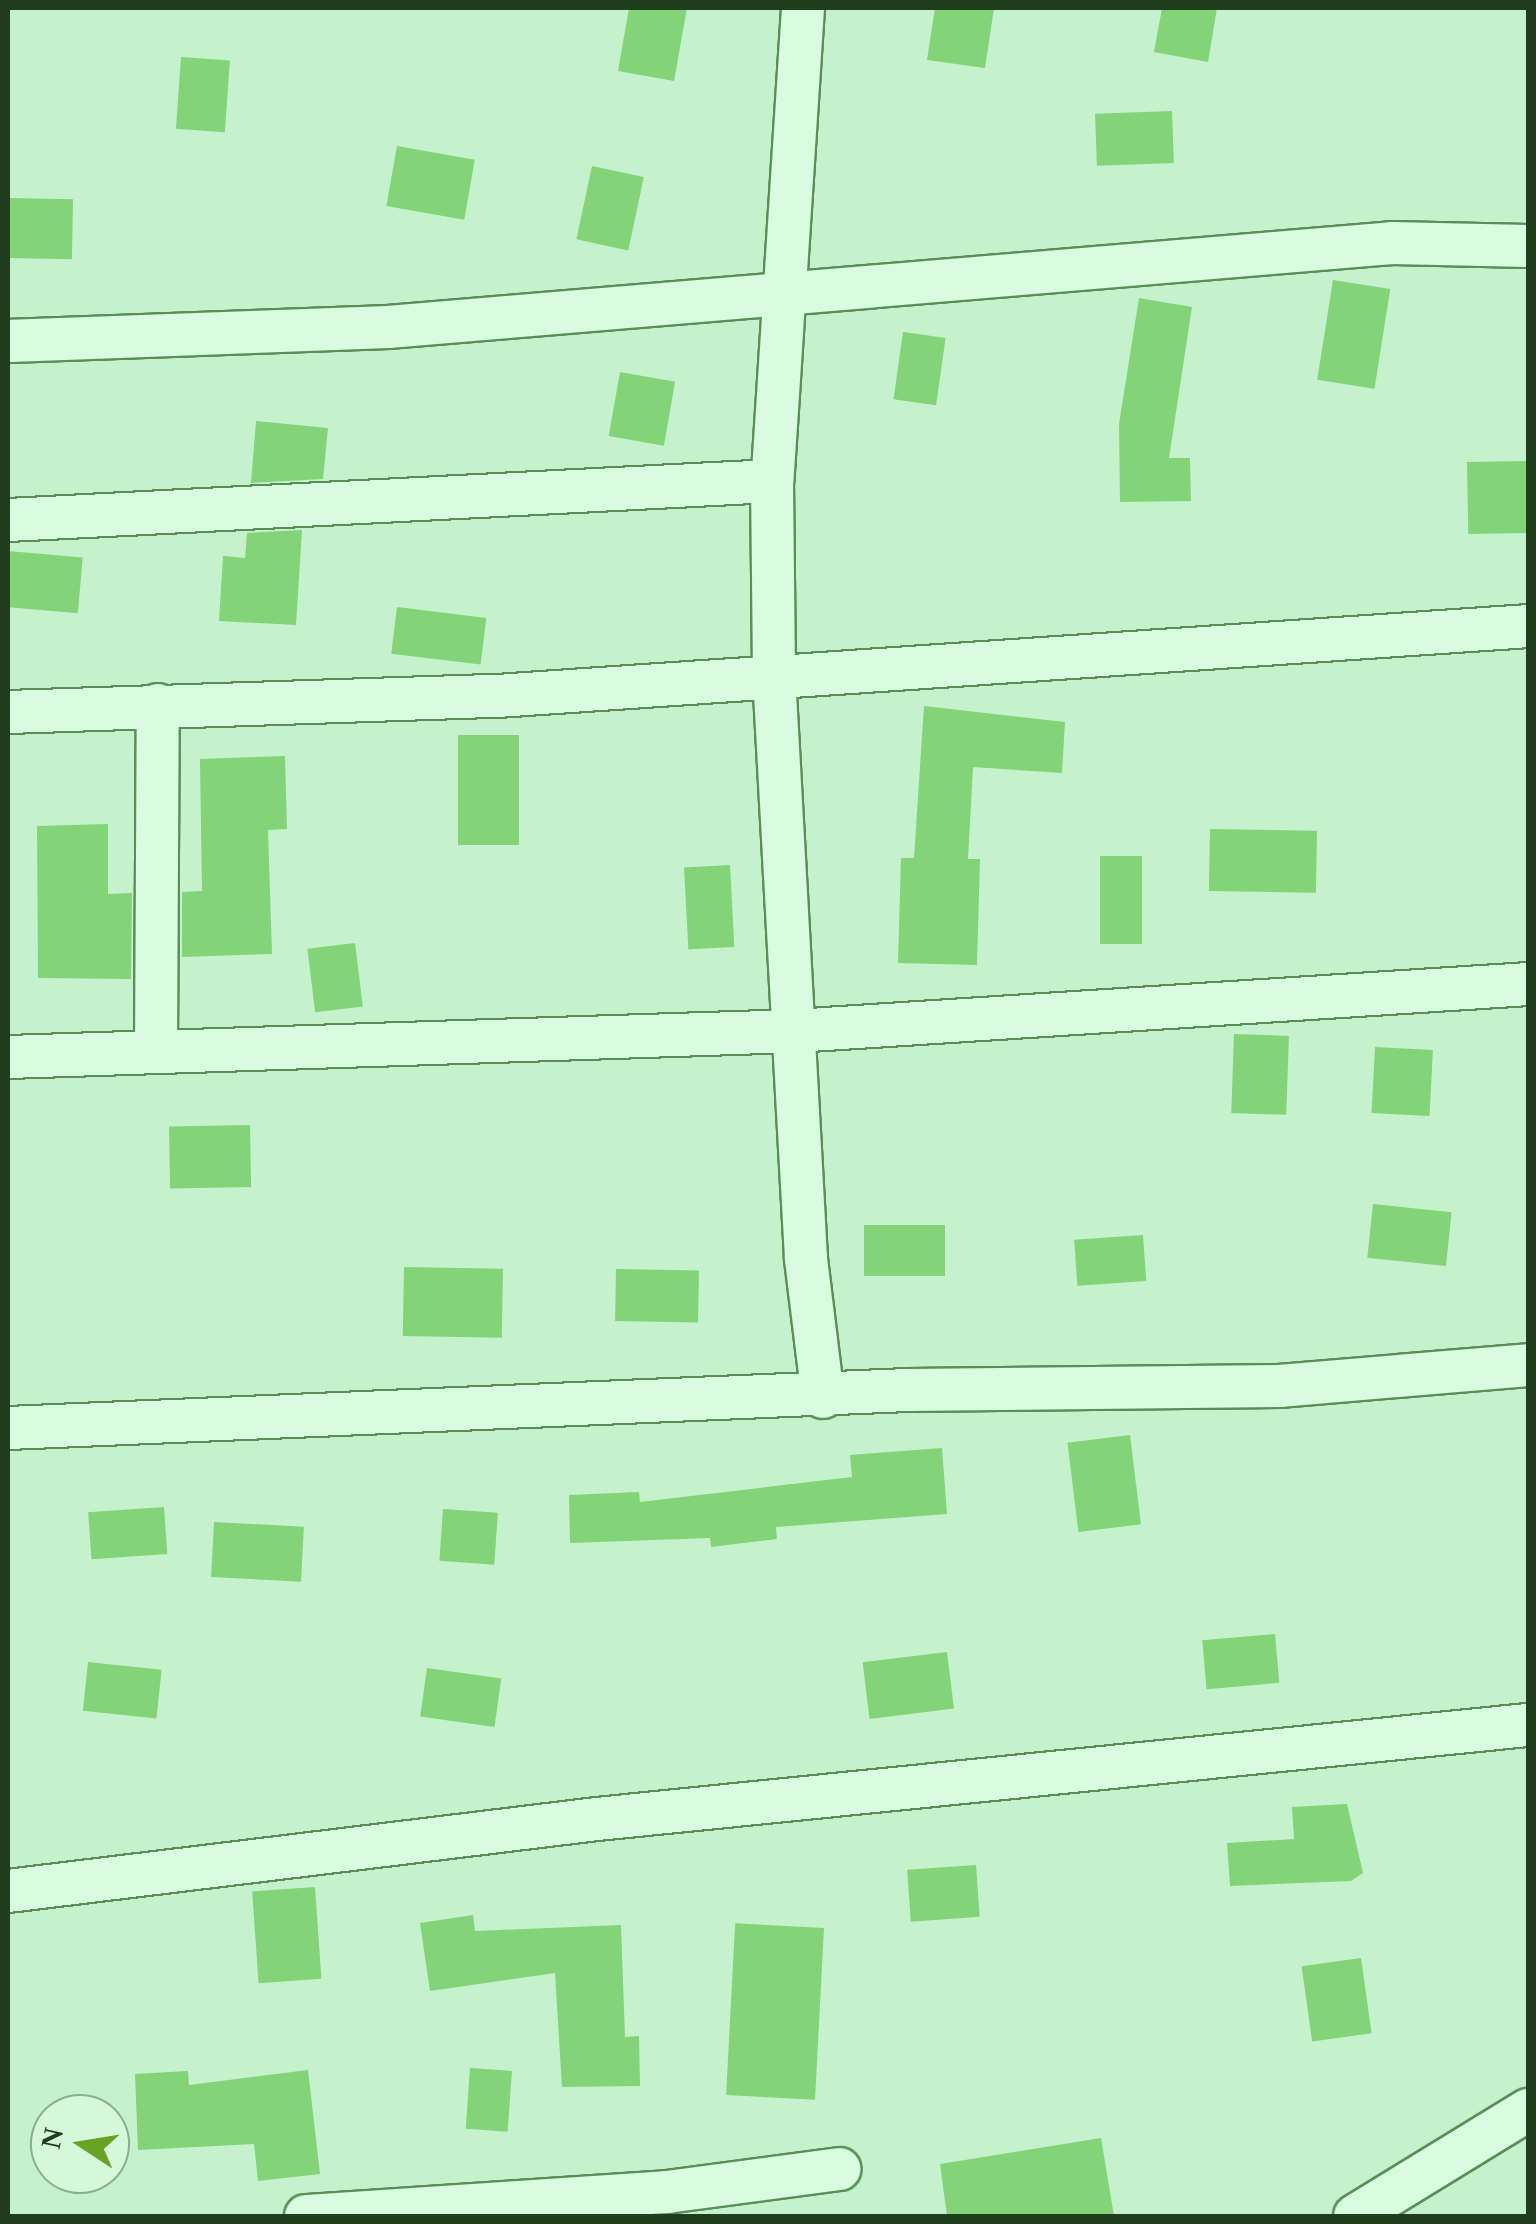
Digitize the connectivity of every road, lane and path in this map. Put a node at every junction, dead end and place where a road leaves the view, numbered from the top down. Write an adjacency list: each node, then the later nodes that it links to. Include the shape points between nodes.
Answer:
1 (804, 8): 3 (street)
2 (1528, 246): 3 (street, via 1392,244)
3 (782, 288): 4 (street, via 388,327); 5 (street)
4 (8, 340)
5 (772, 481): 6 (street); 8 (street)
6 (8, 520)
7 (1528, 626): 8 (street)
8 (774, 674): 9 (street, via 497,696); 12 (street)
9 (158, 705): 10 (street); 13 (street)
10 (8, 712)
11 (1528, 984): 12 (street)
12 (794, 1030): 13 (street); 16 (street, via 806,1258)
13 (156, 1047): 14 (street)
14 (8, 1057)
15 (1528, 1365): 16 (street, via 1279,1386)
16 (823, 1397): 17 (street)
17 (8, 1428)
18 (1528, 1726): 19 (street, via 578,1821)
19 (8, 1891)
20 (1528, 2110): 23 (street)
21 (839, 2170): 22 (street, via 668,2192)
22 (306, 2216)
23 (1355, 2216)

